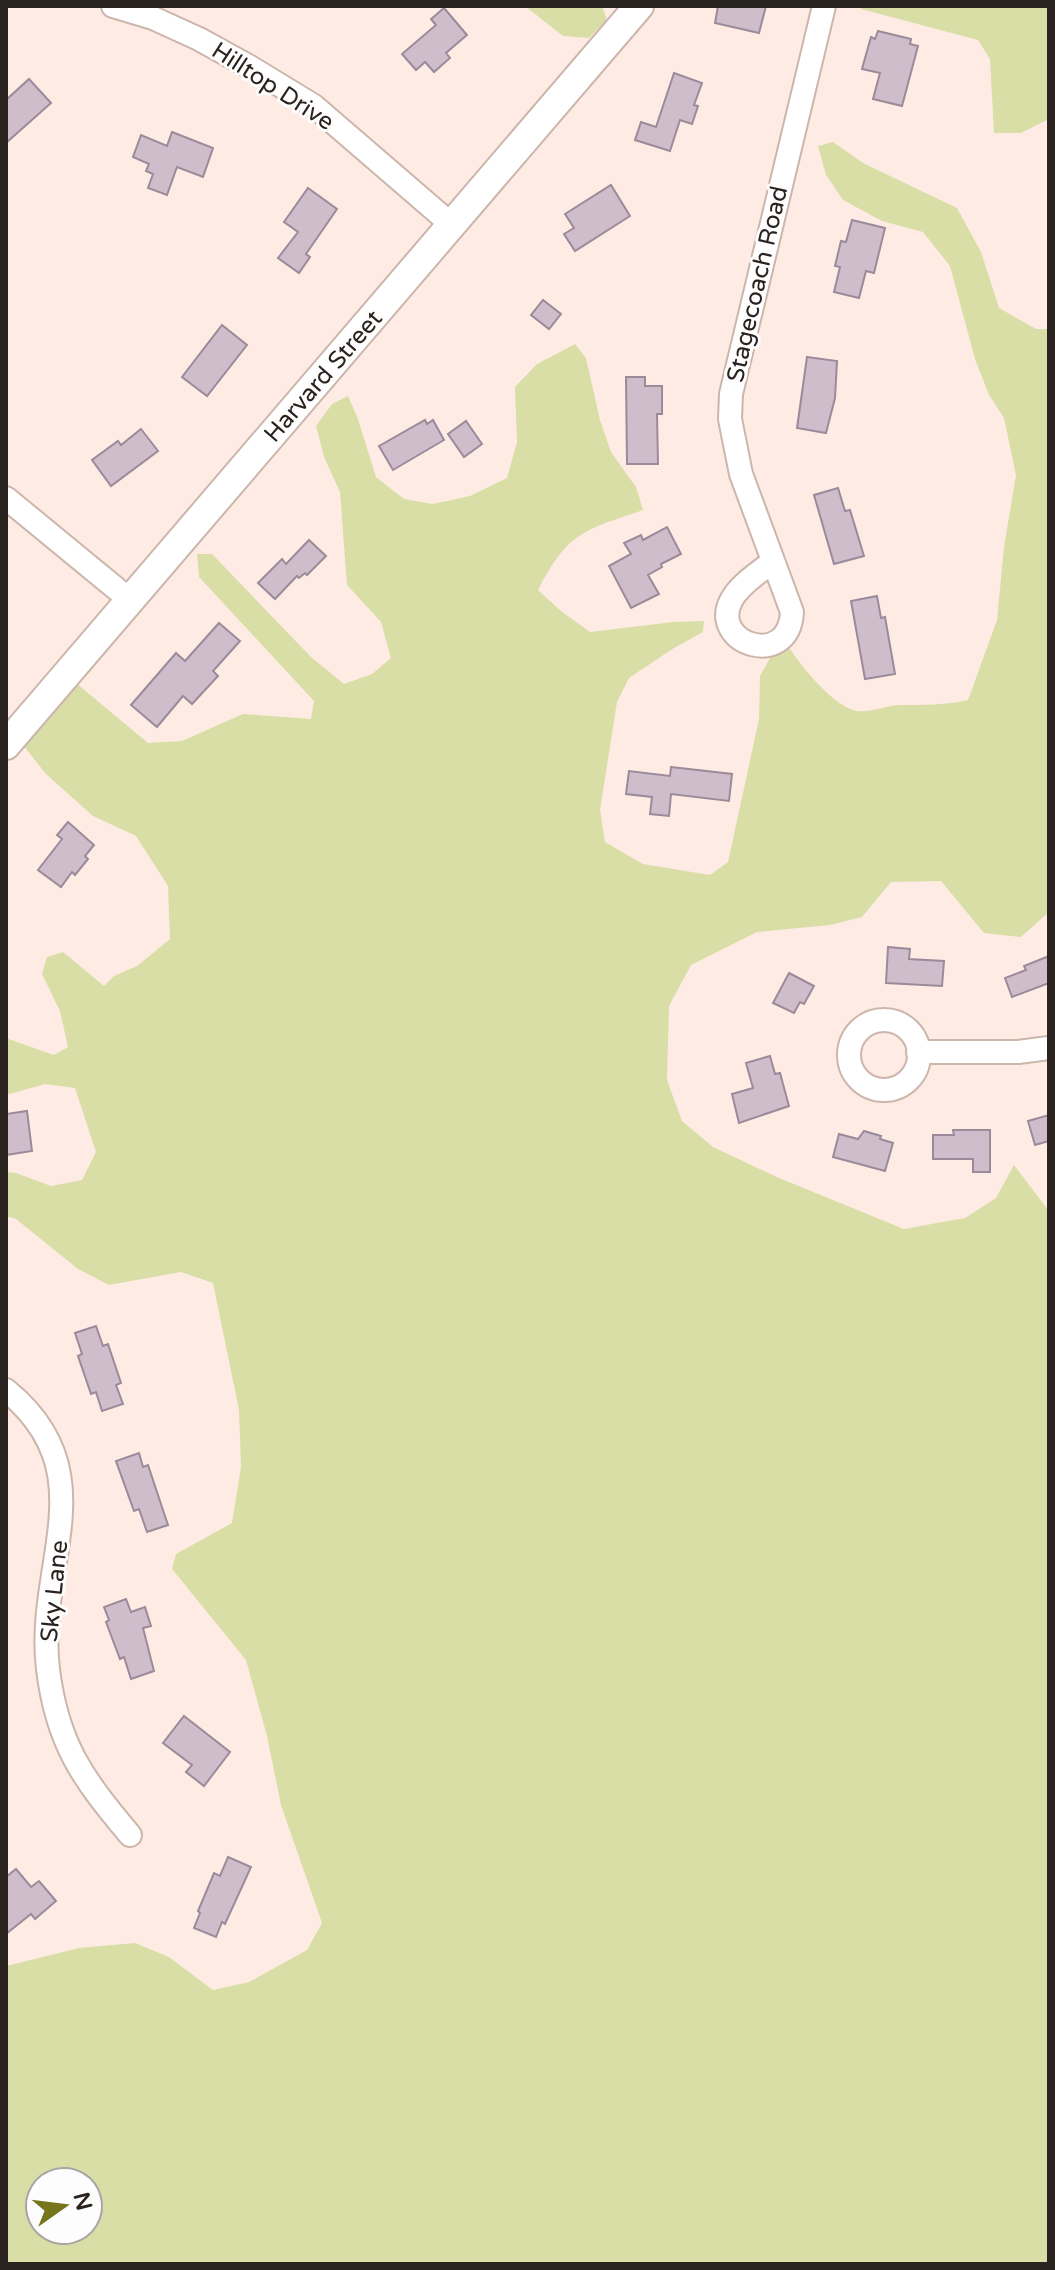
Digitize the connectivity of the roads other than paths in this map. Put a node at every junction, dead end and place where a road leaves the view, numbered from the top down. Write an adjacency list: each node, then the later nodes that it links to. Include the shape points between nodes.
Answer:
1 (113, 6): 4 (street, Hilltop Drive, via 199,39 314,106)
2 (639, 6): 4 (main road, Harvard Street)
3 (824, 6): 6 (street, Stagecoach Road, via 731,394 730,419 741,474)
4 (452, 225): 7 (main road, Harvard Street)
5 (6, 498): 7 (street)
6 (773, 561)
7 (130, 600): 8 (main road, Harvard Street)
8 (6, 745)
9 (1049, 1048): 10 (street)
10 (918, 1052)
11 (6, 1390): 12 (street, Sky Lane, via 35,1419 58,1467 62,1519 46,1634 61,1730 89,1786)
12 (130, 1835)

